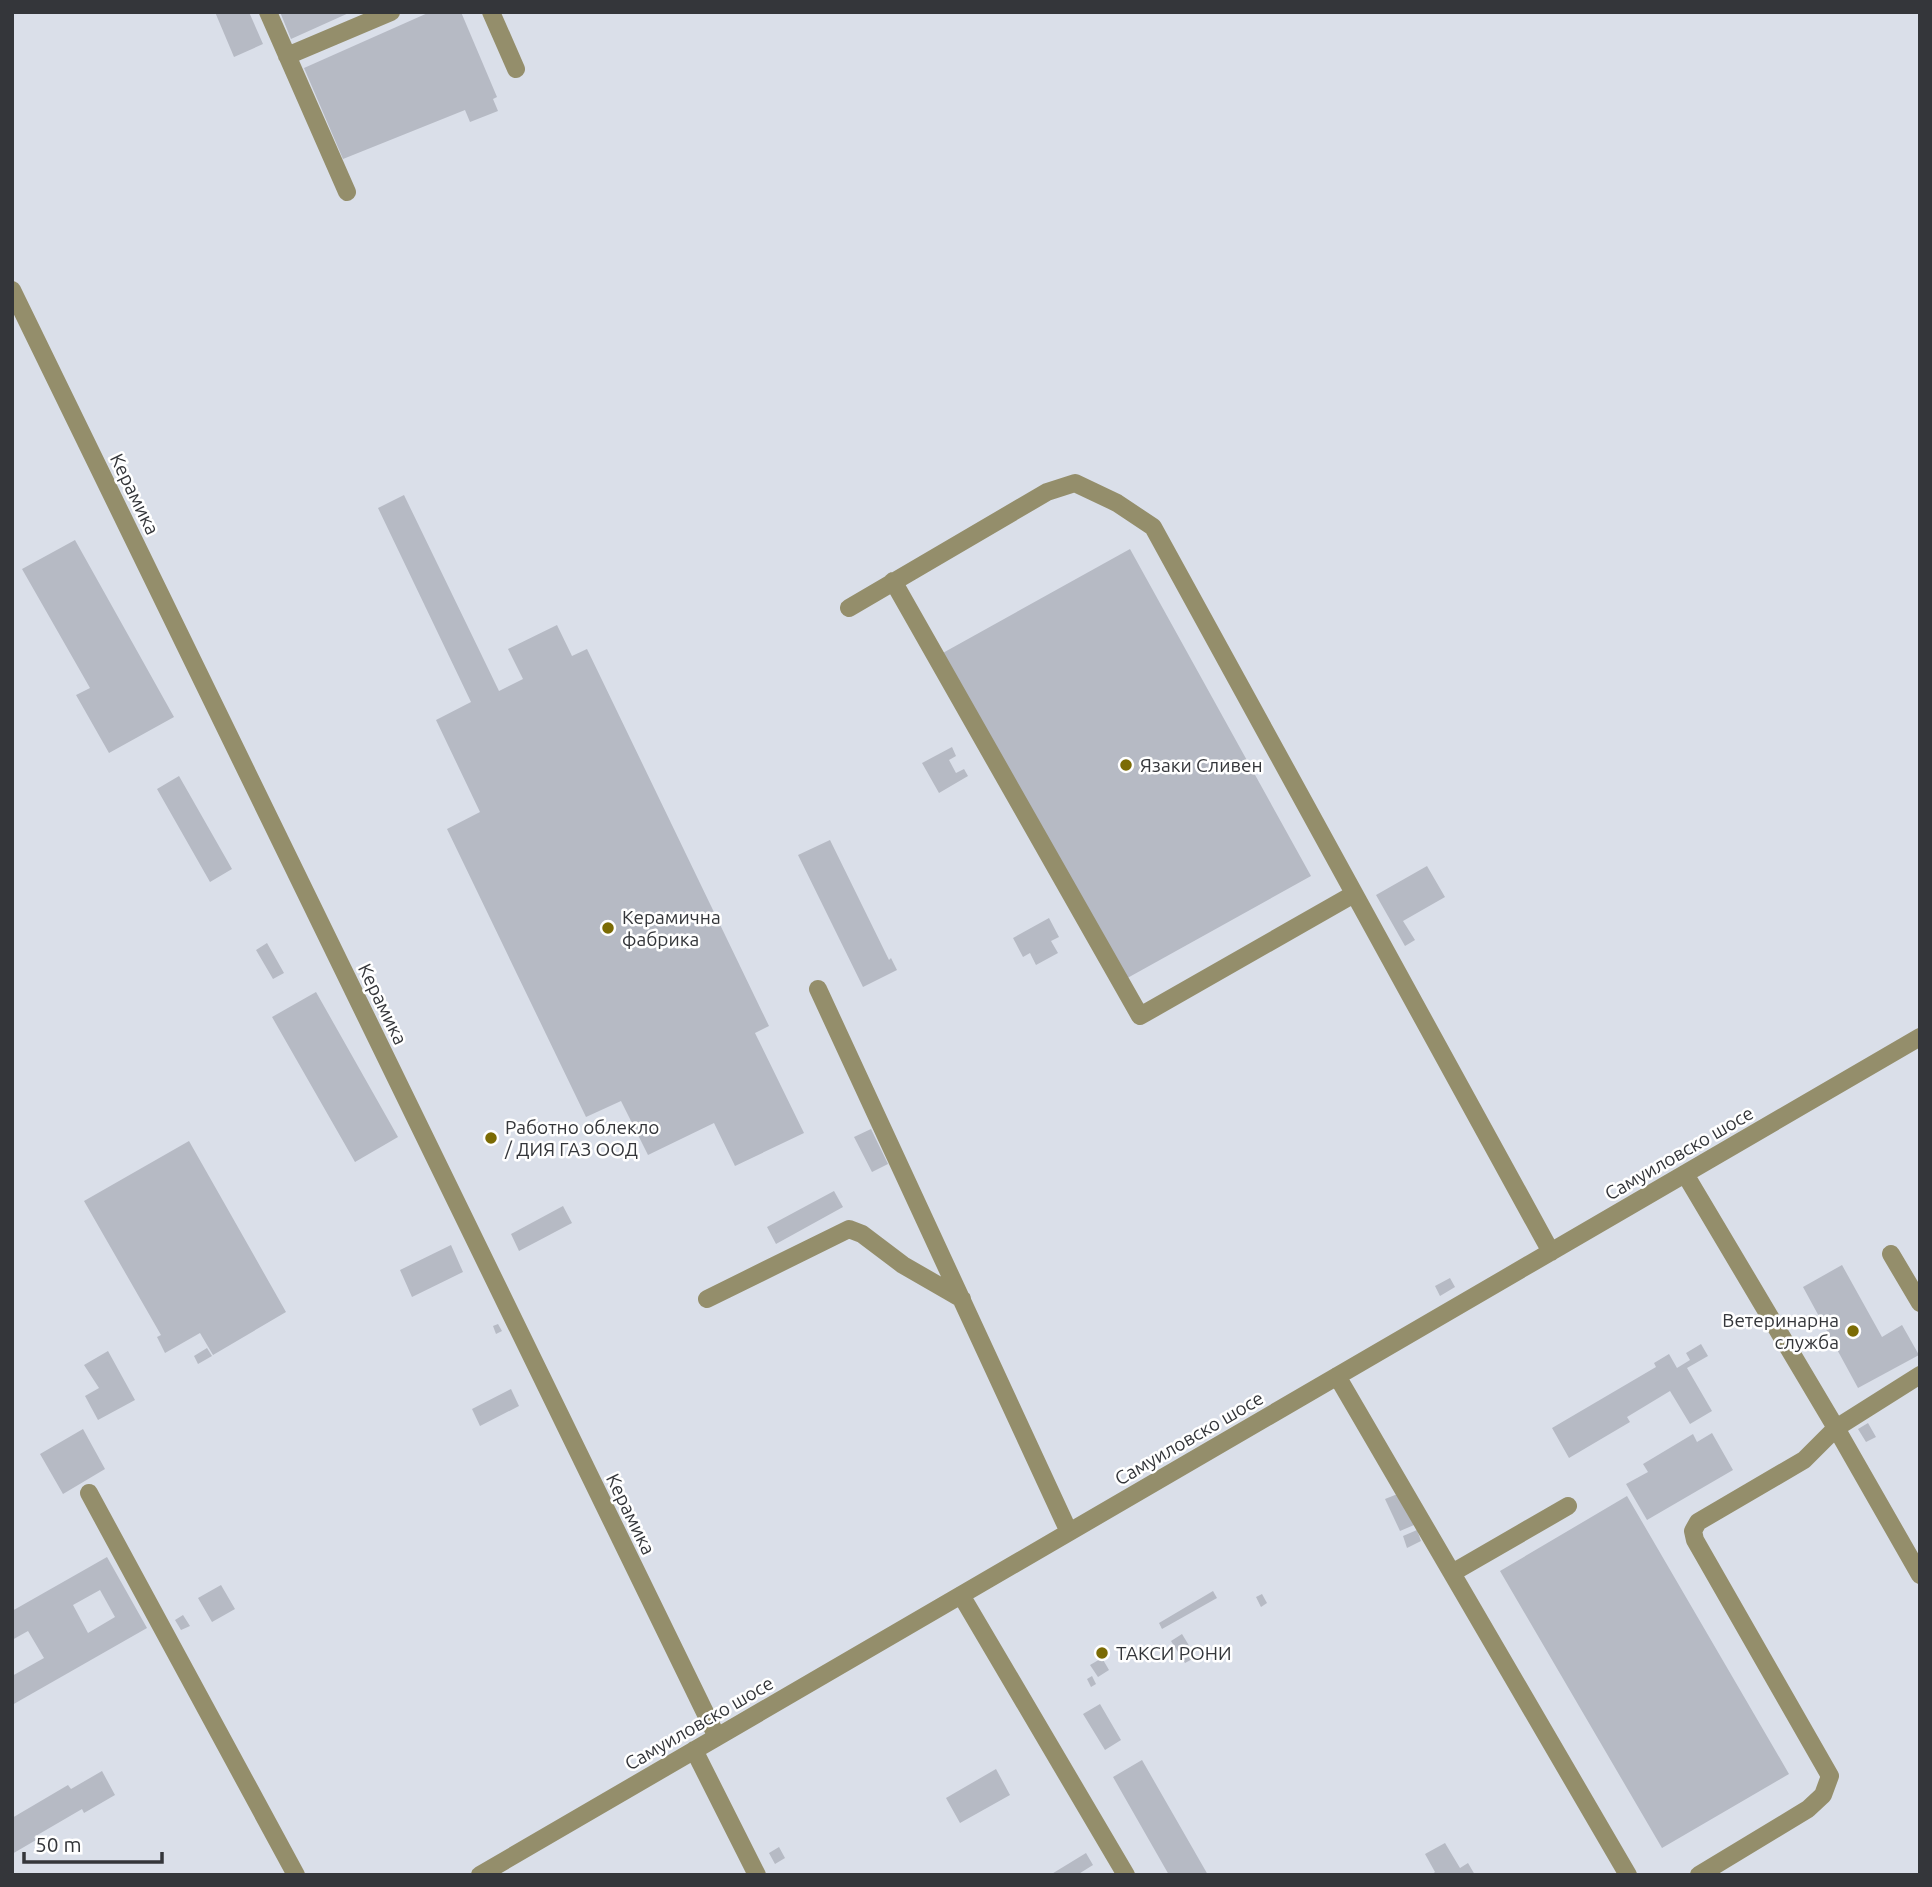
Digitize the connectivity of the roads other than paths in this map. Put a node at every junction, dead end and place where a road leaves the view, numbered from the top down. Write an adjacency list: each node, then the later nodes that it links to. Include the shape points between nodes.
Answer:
1 (268, 12): 4 (street)
2 (391, 12): 4 (street)
3 (491, 12): 5 (street)
4 (287, 56): 6 (street)
5 (516, 69)
6 (346, 192)
7 (12, 290): 28 (street, Керамика)
8 (893, 581): 9 (street); 10 (street, via 1047,492 1075,483 1153,527); 10 (street, via 1140,1016)
9 (849, 608)
10 (1354, 894): 14 (street)
11 (818, 989): 17 (street)
12 (1920, 1037): 13 (street, Самуиловско шосе)
13 (1685, 1174): 14 (street, Самуиловско шосе); 21 (street)
14 (1551, 1252): 19 (street, Самуиловско шосе)
15 (1891, 1254): 18 (street)
16 (707, 1299): 17 (street, via 849,1229)
17 (962, 1299): 24 (street)
18 (1920, 1303)
19 (1337, 1376): 24 (street, Самуиловско шосе); 25 (street)
20 (1917, 1382): 21 (street)
21 (1836, 1428): 26 (street); 35 (street, via 1804,1460 1698,1522 1693,1531 1830,1776 1823,1795 1808,1809)
22 (89, 1493): 30 (street)
23 (1568, 1506): 25 (street)
24 (1069, 1532): 27 (street, Самуиловско шосе)
25 (1452, 1573): 34 (street)
26 (1920, 1575)
27 (961, 1595): 28 (street, Самуиловско шосе); 33 (street)
28 (717, 1737): 29 (street, Самуиловско шосе)
29 (694, 1750): 31 (street, Самуиловско шосе); 32 (street)
30 (296, 1875)
31 (480, 1875)
32 (757, 1875)
33 (1126, 1875)
34 (1628, 1875)
35 (1699, 1875)

